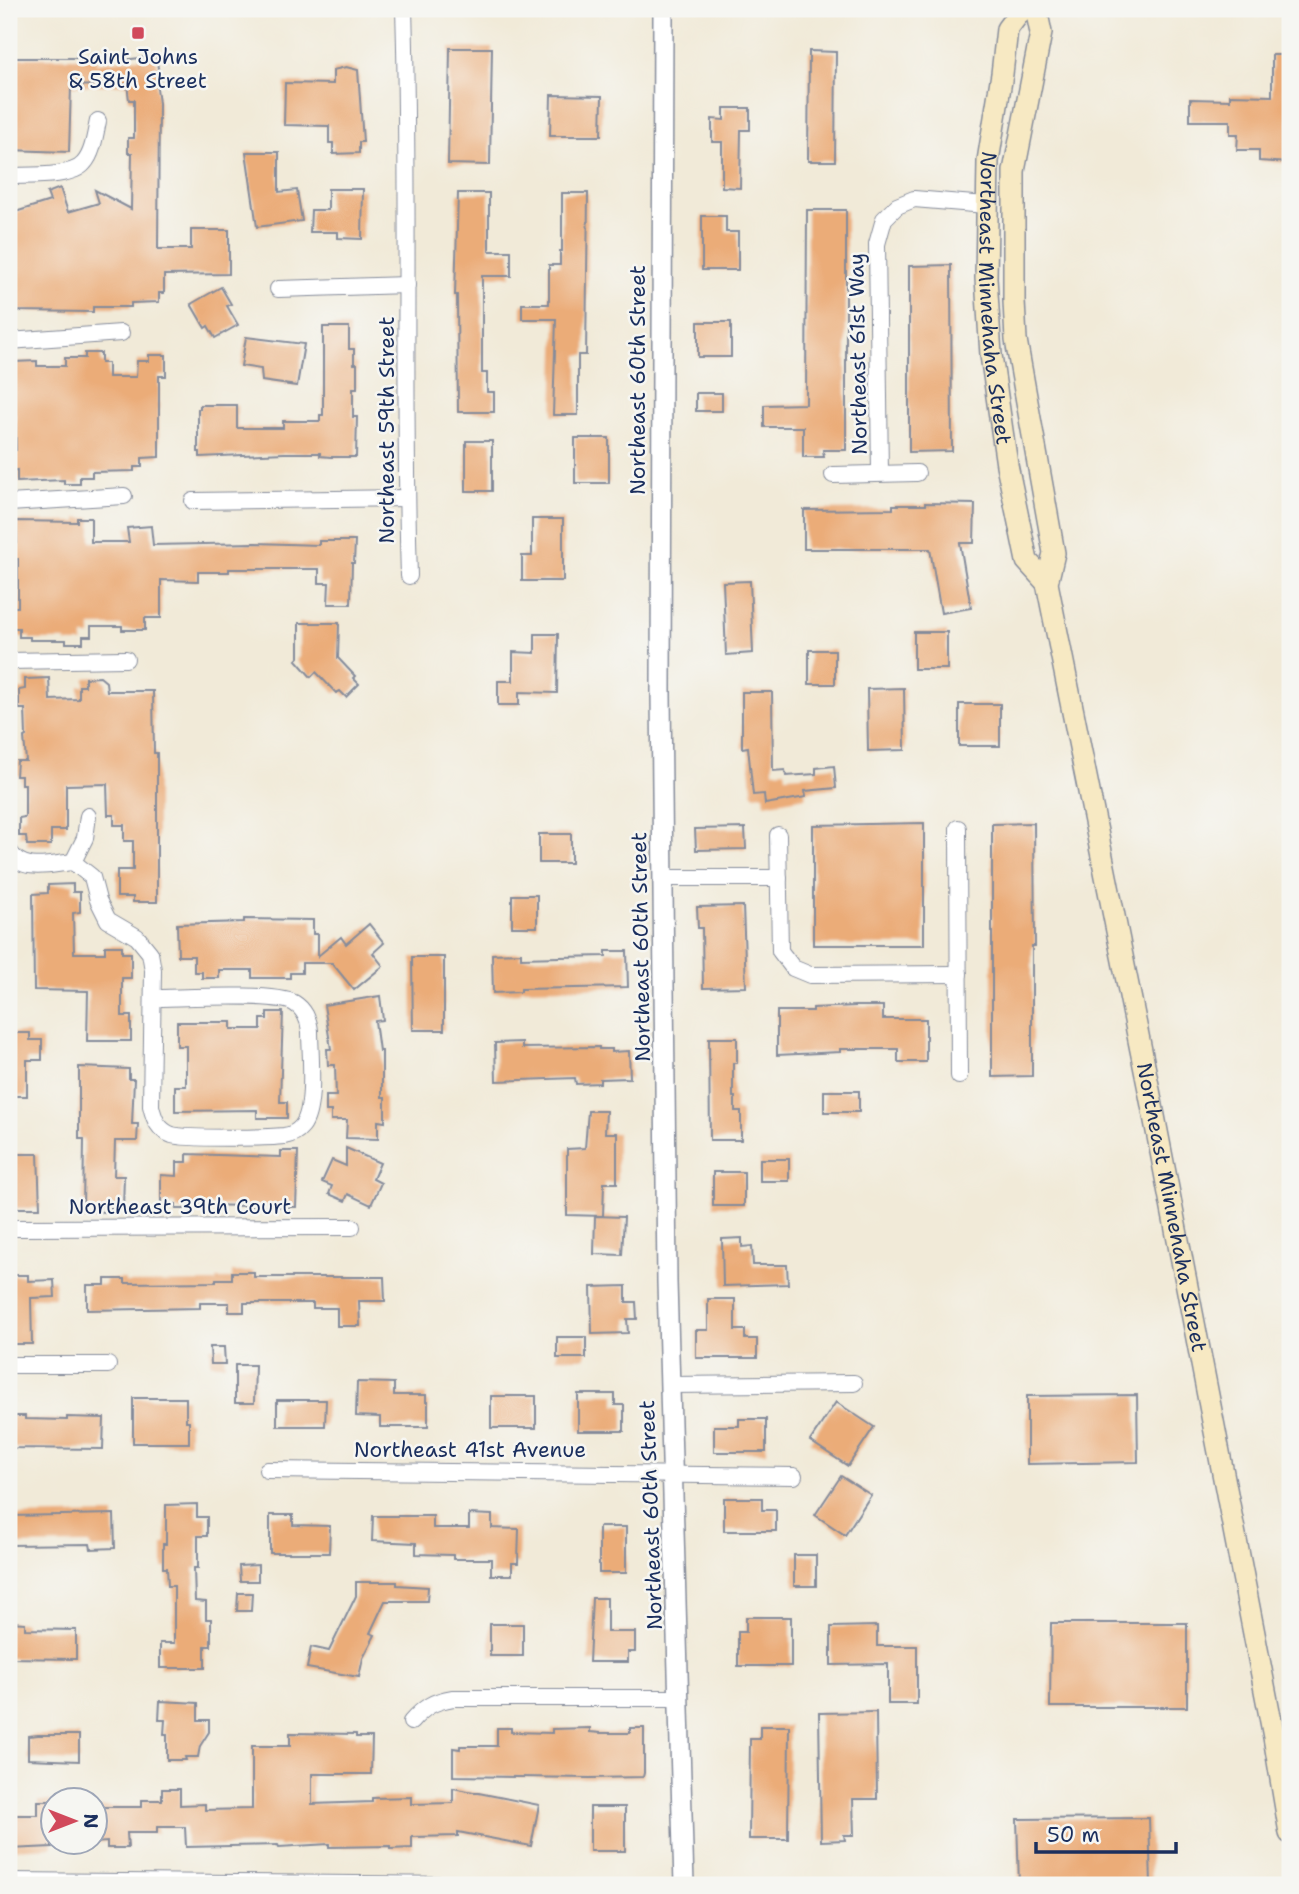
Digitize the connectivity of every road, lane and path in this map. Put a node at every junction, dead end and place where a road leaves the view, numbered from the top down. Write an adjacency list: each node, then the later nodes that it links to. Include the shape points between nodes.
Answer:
1 (404, 9): 8 (street, Northeast 59th Street)
2 (663, 9): 28 (street, Northeast 60th Street)
3 (1022, 9): 7 (main road, Northeast Minnehaha Street, via 1007,29)
4 (1036, 9): 20 (main road, Northeast Minnehaha Street, via 1041,33 1014,171 1013,301 1054,553)
5 (98, 121): 6 (street, via 87,158 72,172)
6 (9, 176)
7 (986, 205): 12 (street, Northeast 61st Way, via 914,199 897,206 884,219 877,244); 20 (main road, Northeast Minnehaha Street, via 990,355 1007,465 1027,561)
8 (407, 285): 9 (street, Northeast 59th Street); 16 (street, Northeast 59th Street)
9 (278, 289)
10 (121, 333): 11 (street)
11 (9, 341)
12 (880, 473): 13 (street, Northeast 61st Way); 14 (street, Northeast 61st Way)
13 (917, 473)
14 (833, 475)
15 (124, 496): 18 (street)
16 (407, 498): 17 (street); 19 (street, Northeast 59th Street)
17 (193, 500)
18 (9, 503)
19 (409, 576)
20 (1047, 583): 44 (main road, Northeast Minnehaha Street)
21 (126, 659): 22 (street)
22 (9, 661)
23 (88, 816): 27 (street, via 85,838)
24 (958, 828): 30 (street)
25 (778, 835): 29 (street)
26 (9, 851): 27 (street, via 23,865)
27 (73, 862): 31 (street, via 92,877 108,920 148,948)
28 (663, 878): 29 (street); 38 (street, Northeast 60th Street)
29 (779, 878): 30 (street, via 780,951 793,968 810,975)
30 (958, 974): 32 (street)
31 (153, 998): 31 (street, via 150,1106 156,1124 178,1136 275,1136 302,1127 309,1109 310,1031 299,1008 277,998)
32 (959, 1076)
33 (352, 1227): 34 (street, Northeast 39th Court)
34 (9, 1228)
35 (9, 1365): 36 (street)
36 (108, 1365)
37 (855, 1383): 38 (street)
38 (670, 1385): 40 (street, Northeast 60th Street)
39 (267, 1469): 40 (street, Northeast 41st Avenue)
40 (672, 1473): 41 (street, Northeast 41st Avenue); 42 (street, Northeast 60th Street)
41 (794, 1476)
42 (679, 1698): 43 (street, via 453,1698 437,1700); 47 (street, Northeast 60th Street)
43 (411, 1722)
44 (1290, 1833)
45 (9, 1881): 46 (street)
46 (464, 1885)
47 (684, 1885)

